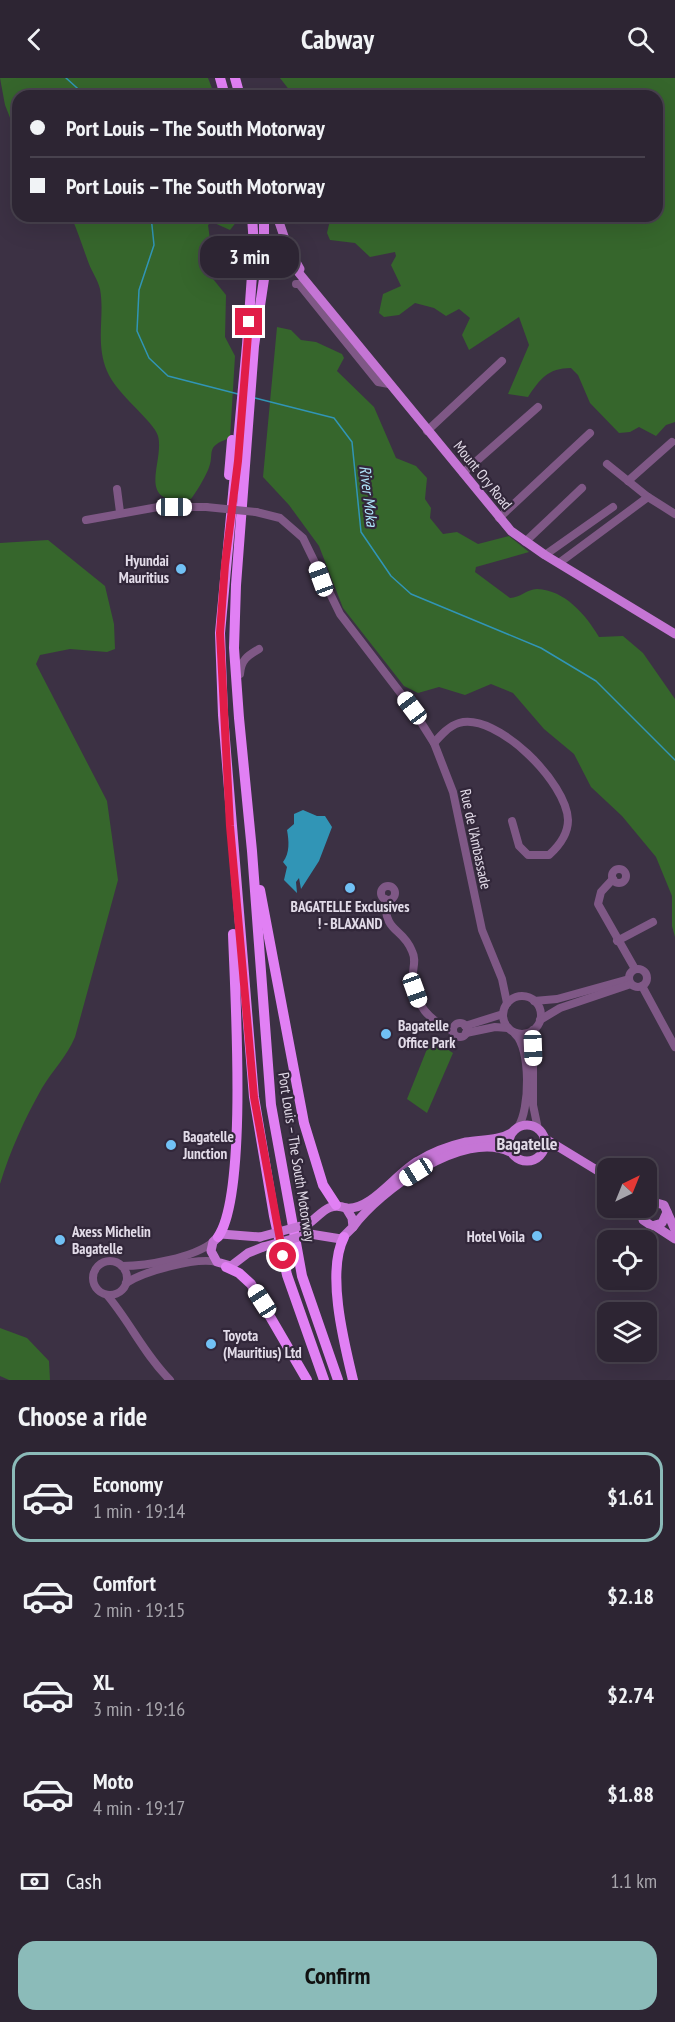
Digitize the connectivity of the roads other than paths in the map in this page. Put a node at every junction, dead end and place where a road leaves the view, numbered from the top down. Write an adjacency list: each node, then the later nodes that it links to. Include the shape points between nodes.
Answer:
1 (252, 222): 8 (highway, Port Louis – The South Motorway)
2 (266, 222): 8 (highway, Port Louis – The South Motorway, via 264,279)
3 (267, 222): 5 (highway)
4 (279, 222): 7 (main road, Mount Ory Road, via 288,248)
5 (272, 265): 7 (main road, Mount Ory Road, via 285,262 294,267); 8 (highway)
6 (296, 284): 10 (street, via 378,382)
7 (310, 287): 10 (main road, Mount Ory Road)
8 (251, 345): 15 (highway, Port Louis – The South Motorway); 15 (highway)
9 (502, 361): 12 (street)
10 (389, 384): 12 (main road, Mount Ory Road)
11 (538, 407): 17 (street)
12 (427, 431): 17 (main road, Mount Ory Road)
13 (590, 433): 25 (street)
14 (672, 442): 18 (street)
15 (242, 462): 32 (highway, Port Louis – The South Motorway, via 234,648); 35 (highway, Port Louis – The South Motorway, via 225,565 220,633)
16 (607, 464): 18 (street)
17 (463, 473): 25 (main road, Mount Ory Road)
18 (628, 482): 21 (street)
19 (582, 488): 27 (street)
20 (117, 489): 23 (street)
21 (648, 497): 24 (street); 29 (street)
22 (613, 507): 28 (street)
23 (120, 512): 26 (street, Rue de l'Ambassade); 33 (street, Rue de l'Ambassade, bridge, via 206,507 280,518 303,538 340,614)
24 (675, 514)
25 (499, 518): 27 (main road, Mount Ory Road)
26 (86, 520)
27 (525, 542): 28 (main road, Mount Ory Road)
28 (545, 555): 29 (main road, Mount Ory Road)
29 (559, 564): 30 (main road, Mount Ory Road)
30 (674, 633)
31 (259, 649): 32 (street, via 241,664)
32 (238, 718): 36 (highway, Port Louis – The South Motorway)
33 (434, 742): 34 (street, via 460,723 476,723 494,728 543,770 568,817 563,839 549,855 528,855 519,846); 42 (street, Rue de l'Ambassade, via 462,824 482,930)
34 (512, 821)
35 (230, 826): 70 (highway, via 237,1095 230,1197 225,1225); 80 (highway, Port Louis – The South Motorway, via 254,1097 274,1216 287,1275)
36 (252, 851): 62 (highway, via 304,1123 322,1185); 81 (highway, Port Louis – The South Motorway, via 270,1105 302,1276)
37 (613, 879): 40 (street, via 601,892 598,904)
38 (385, 899): 50 (street, via 389,924 413,952 412,978 421,1006 438,1025 459,1037)
39 (653, 922): 40 (street)
40 (617, 941): 41 (street)
41 (635, 969): 43 (street); 44 (street, via 645,973)
42 (502, 979): 45 (street); 47 (street, Rue de l'Ambassade)
43 (630, 982): 44 (street); 46 (street); 49 (street, via 560,1008)
44 (642, 986): 53 (street)
45 (523, 997): 46 (street); 47 (street)
46 (534, 1001): 49 (street)
47 (507, 1003): 48 (street)
48 (503, 1014): 50 (street); 51 (street)
49 (540, 1020): 52 (street)
50 (466, 1029): 51 (street)
51 (510, 1030): 52 (street, via 524,1034); 55 (street, via 520,1039 525,1052 524,1116)
52 (533, 1030): 54 (street, via 533,1105)
53 (675, 1047)
54 (538, 1129): 55 (main road, via 529,1125); 56 (main road)
55 (515, 1130): 57 (main road, via 508,1142); 62 (main road, via 505,1137 440,1150 405,1168 362,1207)
56 (544, 1138): 58 (main road); 59 (main road)
57 (510, 1152): 59 (main road, via 522,1161); 66 (main road, via 484,1147 442,1158 405,1179)
58 (574, 1155): 59 (main road); 60 (main road)
59 (540, 1156)
60 (597, 1170)
61 (657, 1203): 63 (main road, via 664,1205)
62 (341, 1206): 66 (main road); 67 (main road, via 328,1207)
63 (667, 1212): 65 (main road, via 665,1220); 68 (main road)
64 (643, 1218): 65 (main road, via 645,1223)
65 (655, 1226): 71 (main road)
66 (353, 1227): 69 (main road)
67 (309, 1229): 69 (main road, via 334,1239); 70 (main road, bridge, via 248,1238 230,1233); 72 (main road, bridge, via 248,1253 235,1264)
68 (675, 1230)
69 (344, 1237): 82 (highway, via 336,1276)
70 (215, 1239): 72 (main road, via 211,1251); 73 (street, via 198,1251)
71 (675, 1239)
72 (222, 1265): 74 (street, via 197,1261); 79 (highway, via 251,1284)
73 (122, 1266): 74 (street); 76 (street, via 106,1262 94,1273 96,1286)
74 (126, 1283): 75 (street)
75 (121, 1291): 76 (street); 77 (street)
76 (107, 1294): 77 (street)
77 (124, 1316): 78 (street, via 145,1352)
78 (170, 1380)
79 (308, 1380)
80 (324, 1380)
81 (338, 1380)
82 (353, 1380)

